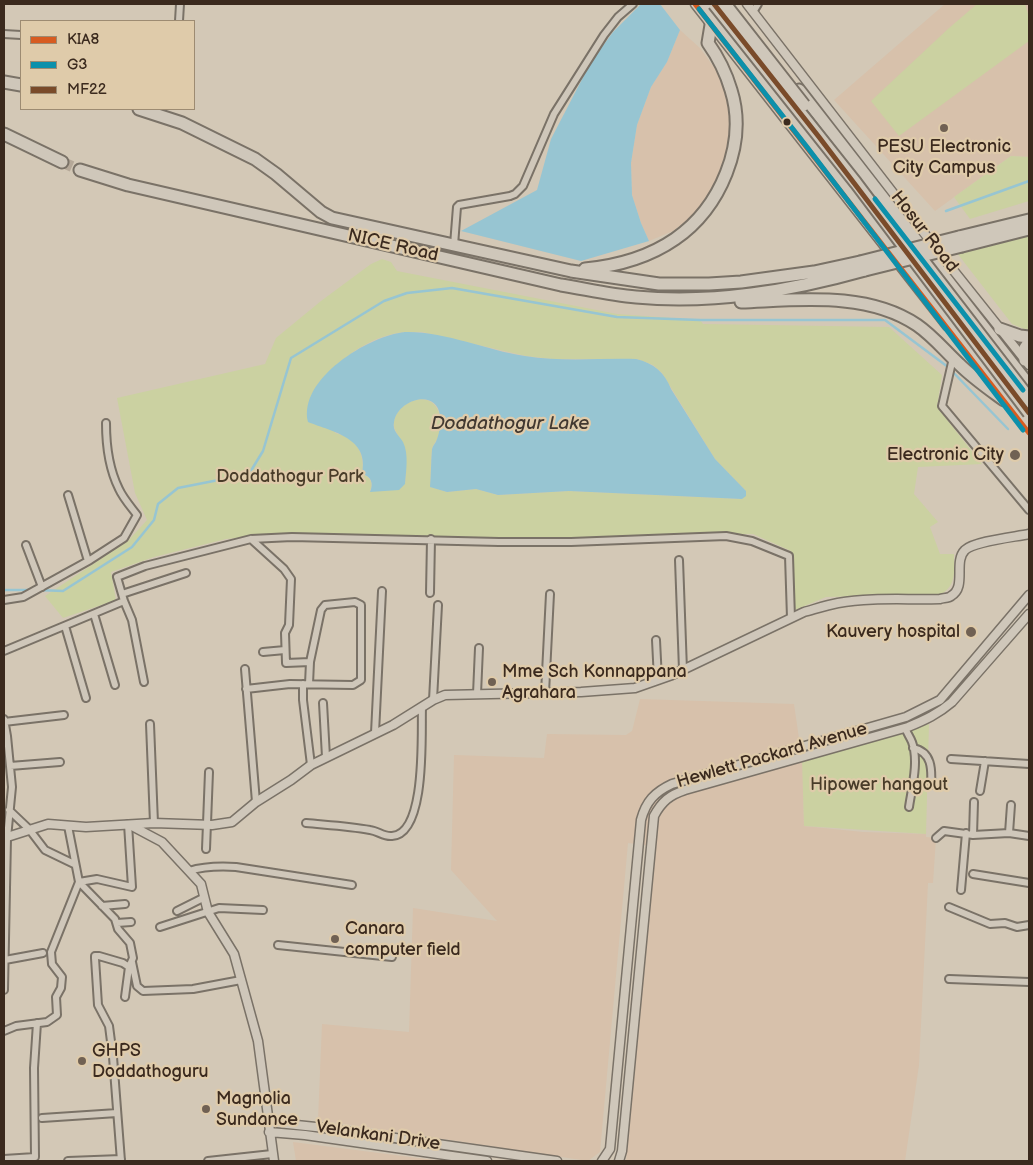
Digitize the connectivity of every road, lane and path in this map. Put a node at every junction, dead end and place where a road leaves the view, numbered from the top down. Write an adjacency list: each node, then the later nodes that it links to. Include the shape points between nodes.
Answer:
1 (180, 4): 11 (street)
2 (632, 4): 23 (street, via 604,35 554,114 523,186 510,196 459,205)
3 (694, 4): 10 (street)
4 (705, 4): 10 (highway, Hosur Road)
5 (725, 4): 33 (highway, bridge)
6 (732, 4): 32 (highway, Hosur Road)
7 (747, 4): 9 (street, Hosur Road)
8 (758, 4): 9 (street)
9 (753, 12): 27 (street, Hosur Road)
10 (712, 14): 25 (highway, via 708,42 723,67 736,116 732,154 714,198 690,227 662,247 620,263); 34 (street, Hosur Road); 35 (highway, bridge, via 856,183); 37 (highway, Hosur Road)
11 (179, 20)
12 (4, 34): 13 (street)
13 (20, 35)
14 (4, 82): 15 (highway)
15 (20, 85)
16 (142, 110): 23 (highway, NICE Road, via 182,123 255,160 326,215)
17 (4, 134): 18 (highway)
18 (62, 162)
19 (80, 170): 26 (highway, NICE Road, via 128,185 561,285 636,297)
20 (1029, 220): 22 (highway)
21 (1029, 229): 22 (highway)
22 (961, 242): 24 (highway, bridge)
23 (454, 245): 25 (highway, NICE Road)
24 (863, 266): 25 (highway, NICE Road, via 709,284 659,284); 26 (highway, via 816,284)
25 (571, 271)
26 (709, 298): 30 (highway, via 730,303 797,300 873,307 918,326)
27 (1000, 329): 28 (highway); 31 (street, Hosur Road)
28 (1029, 337)
29 (1029, 342): 31 (highway, via 1025,348)
30 (953, 358): 34 (highway); 40 (street, via 942,406)
31 (1027, 363)
32 (1029, 385)
33 (1029, 398)
34 (1004, 400): 38 (street, Hosur Road)
35 (1029, 413)
36 (106, 423): 46 (street, via 106,443 114,476 119,490 137,515 124,538)
37 (1029, 424)
38 (1029, 433)
39 (68, 495): 46 (street)
40 (1029, 510)
41 (1029, 534): 59 (street, via 980,543 966,550 961,557 958,589 951,596 837,603)
42 (251, 539): 43 (street); 51 (street, via 145,566 117,577); 63 (street, via 291,579)
43 (431, 539): 50 (street); 59 (street, via 571,542 726,536 752,541 789,556)
44 (26, 545): 48 (street)
45 (679, 560): 68 (street)
46 (88, 561): 48 (street)
47 (186, 573): 51 (street)
48 (42, 587): 54 (street, via 23,597)
49 (382, 591): 84 (street)
50 (430, 593)
51 (122, 594): 55 (street)
52 (550, 594): 74 (street)
53 (1029, 594): 101 (street, Hewlett Packard Avenue, via 940,700 906,717 672,784 656,793)
54 (4, 600)
55 (124, 601): 57 (street); 70 (street, via 132,620)
56 (438, 606): 77 (street)
57 (94, 614): 60 (street); 72 (street)
58 (1029, 614): 83 (street, Hewlett Packard Avenue, via 952,702 926,720)
59 (792, 618): 68 (street)
60 (65, 626): 64 (street); 76 (street)
61 (656, 640): 69 (street)
62 (480, 648): 75 (street)
63 (285, 650): 65 (street); 66 (street, via 286,662)
64 (4, 651)
65 (263, 652)
66 (310, 662): 71 (street); 71 (street, via 321,610 325,605 356,602 360,605 360,680 353,685)
67 (244, 669): 73 (street)
68 (683, 670): 69 (street)
69 (658, 680): 74 (street, via 635,688)
70 (144, 682)
71 (306, 684): 73 (street); 91 (street, via 303,700)
72 (115, 685)
73 (246, 690): 96 (street)
74 (545, 693): 75 (street)
75 (477, 694): 77 (street, via 445,695)
76 (86, 698)
77 (433, 700): 79 (street)
78 (323, 703): 86 (street)
79 (422, 707): 84 (street); 104 (street, via 419,793 402,834 390,837 371,830)
80 (64, 715): 81 (street)
81 (4, 720): 92 (street)
82 (150, 724): 103 (street)
83 (905, 728): 85 (street); 102 (street, Hewlett Packard Avenue, via 672,794)
84 (375, 733): 86 (street)
85 (913, 748): 94 (street, via 922,750 929,760); 99 (street)
86 (326, 757): 91 (street)
87 (951, 759): 88 (street)
88 (985, 761): 90 (street); 95 (street)
89 (60, 762): 92 (street)
90 (1029, 764)
91 (311, 765): 96 (street)
92 (10, 766): 100 (street)
93 (209, 772): 106 (street)
94 (931, 785)
95 (980, 792)
96 (256, 802): 106 (street, via 232,822)
97 (974, 802): 110 (street)
98 (1010, 805): 109 (street)
99 (909, 807)
100 (9, 810): 108 (street); 112 (street)
101 (644, 810): 102 (street); 152 (street, Hewlett Packard Avenue, via 610,1149)
102 (654, 816): 157 (street)
103 (154, 823): 105 (street); 106 (street)
104 (306, 823)
105 (128, 824): 107 (street); 116 (street, via 162,842); 118 (street, via 132,886 97,879)
106 (207, 824): 114 (street)
107 (68, 826): 108 (street, via 48,824); 115 (street)
108 (29, 830): 112 (street); 115 (street, via 44,850)
109 (1009, 833): 110 (street); 111 (street)
110 (969, 834): 113 (street, via 944,831); 121 (street)
111 (1029, 836)
112 (5, 838): 136 (street)
113 (936, 838)
114 (206, 849)
115 (74, 864): 118 (street)
116 (189, 871): 120 (street, via 236,867); 122 (street, via 201,884)
117 (973, 874): 119 (street)
118 (79, 882): 124 (street); 143 (street, via 51,952 52,964 62,977 56,997 57,1015 47,1022)
119 (1029, 882)
120 (352, 885)
121 (961, 890)
122 (203, 898): 127 (street); 128 (street)
123 (125, 904): 124 (street)
124 (102, 906): 130 (street)
125 (948, 908): 131 (street, via 990,924 1006,923 1017,928)
126 (263, 910): 128 (street, via 219,908)
127 (177, 911)
128 (208, 912): 132 (street); 139 (street, via 234,954)
129 (131, 922): 130 (street)
130 (117, 924): 137 (street, via 130,943)
131 (1029, 925)
132 (160, 927)
133 (278, 945): 135 (street)
134 (43, 953): 136 (street)
135 (392, 957)
136 (5, 960): 141 (street)
137 (130, 964): 139 (street, via 137,986 143,991 194,989); 142 (street); 145 (street, via 95,958 98,1005 108,1026)
138 (949, 979): 140 (street)
139 (241, 980): 147 (street, via 258,1041)
140 (1029, 982)
141 (4, 990)
142 (125, 997)
143 (37, 1023): 144 (street); 150 (street, via 35,1157)
144 (4, 1030)
145 (117, 1112): 146 (street); 151 (street)
146 (42, 1118)
147 (268, 1122): 148 (street); 156 (street, Velankani Drive)
148 (269, 1132): 149 (street); 155 (street, Velankani Drive)
149 (273, 1158): 154 (street)
150 (4, 1159)
151 (121, 1160): 153 (street)
152 (604, 1160)
153 (68, 1161)
154 (208, 1161)
155 (487, 1161)
156 (557, 1161)
157 (619, 1161)

